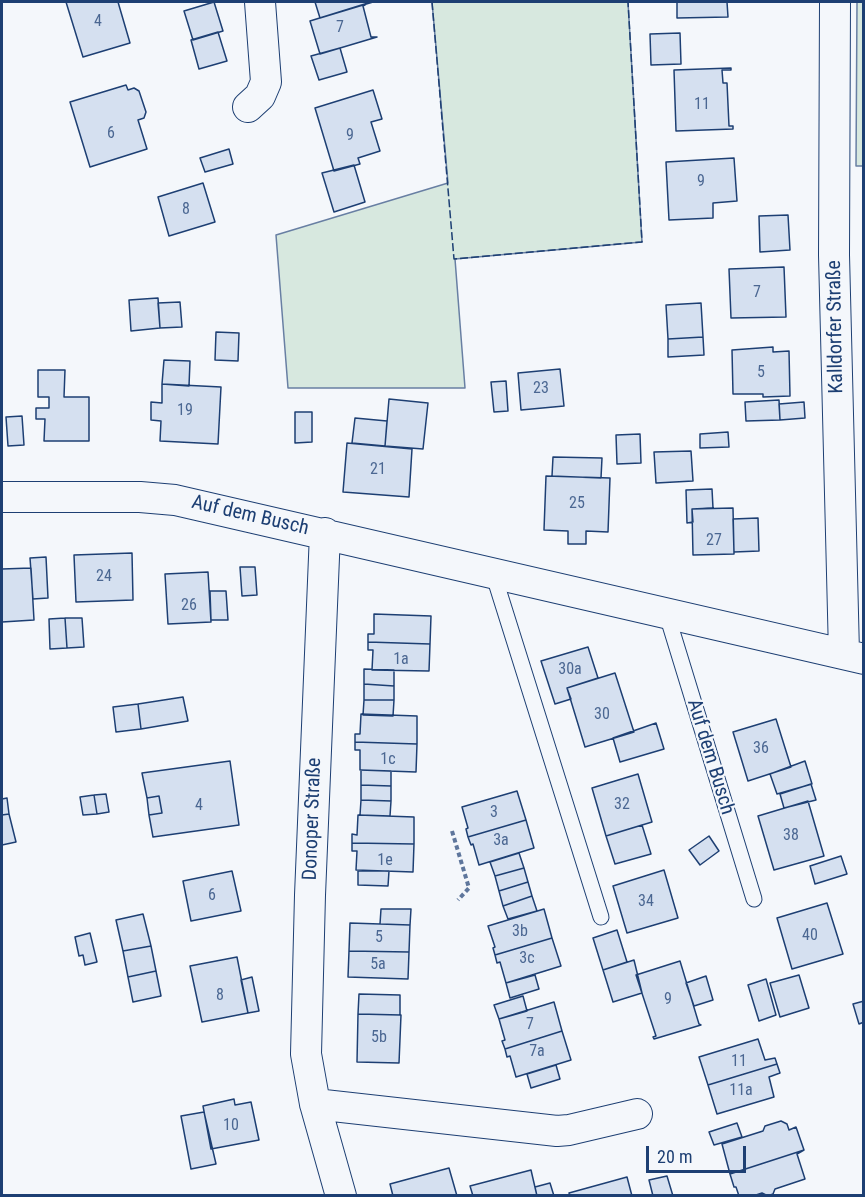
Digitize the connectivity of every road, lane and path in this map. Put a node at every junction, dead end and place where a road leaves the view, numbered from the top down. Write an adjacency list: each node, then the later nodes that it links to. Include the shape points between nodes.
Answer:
1 (260, 2): 3 (street, via 266,82 260,96)
2 (835, 2): 8 (street, Kalldorfer Straße, via 834,255)
3 (248, 107)
4 (2, 497): 5 (street, Auf dem Busch, via 175,500)
5 (325, 533): 6 (street, Auf dem Busch); 13 (street, Donoper Straße, via 306,1054)
6 (493, 573): 7 (street, Auf dem Busch); 12 (lane)
7 (667, 615): 8 (street, Auf dem Busch); 10 (lane, Auf dem Busch)
8 (854, 656)
9 (452, 831): 11 (path, via 470,888)
10 (754, 898)
11 (458, 900)
12 (601, 917)
13 (315, 1104): 14 (street, via 557,1131); 15 (street, Donoper Straße)
14 (637, 1114)
15 (341, 1196)

